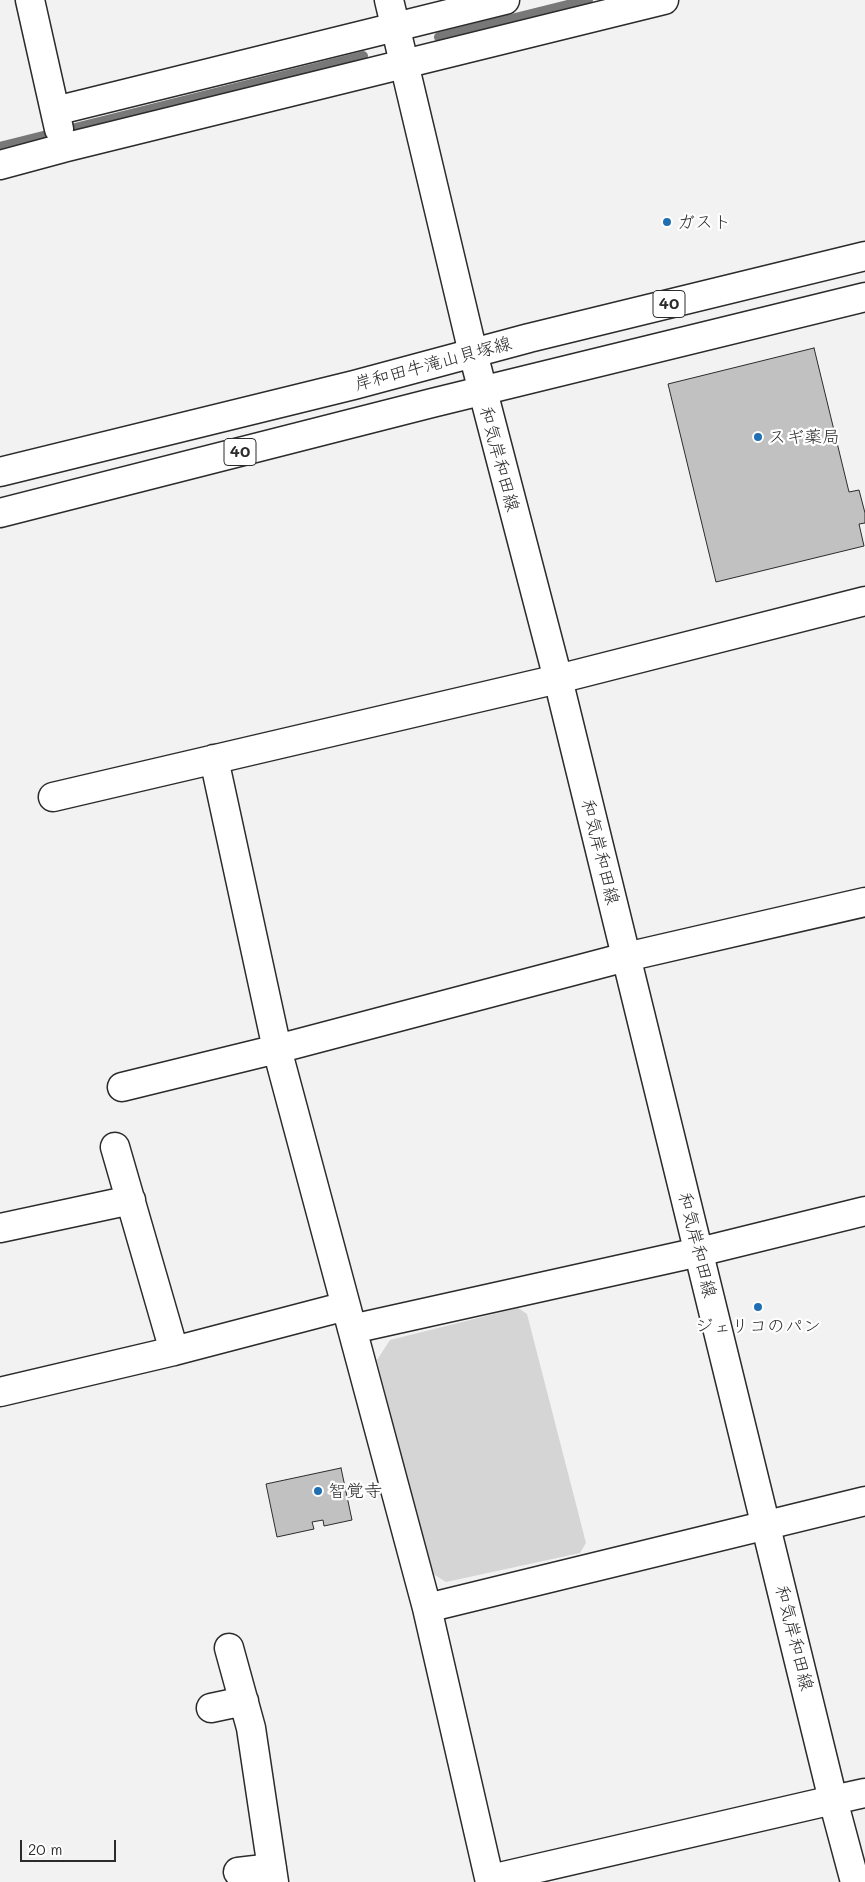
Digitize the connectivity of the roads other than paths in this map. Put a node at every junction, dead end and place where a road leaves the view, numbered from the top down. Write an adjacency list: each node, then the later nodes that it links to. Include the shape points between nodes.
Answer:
1 (30, 0): 7 (street)
2 (389, 0): 5 (street, 和気岸和田線)
3 (505, 0): 5 (street)
4 (664, 0): 6 (street)
5 (396, 27): 6 (street, 和気岸和田線); 7 (street)
6 (405, 64): 7 (street); 11 (street, 和気岸和田線)
7 (59, 131): 8 (street)
8 (0, 165)
9 (865, 256): 11 (street, 岸和田牛滝山貝塚線 / 40)
10 (865, 297): 12 (street, 岸和田牛滝山貝塚線 / 40)
11 (472, 353): 12 (street, 和気岸和田線); 13 (street, 岸和田牛滝山貝塚線 / 40, via 354,386)
12 (481, 391): 14 (street, 岸和田牛滝山貝塚線 / 40); 16 (street, 和気岸和田線)
13 (0, 472)
14 (0, 513)
15 (865, 601): 16 (street)
16 (558, 679): 17 (street); 20 (street, 和気岸和田線)
17 (214, 759): 18 (street); 21 (street)
18 (53, 797)
19 (865, 902): 20 (street)
20 (626, 957): 21 (street); 27 (street, 和気岸和田線)
21 (276, 1049): 22 (street); 28 (street)
22 (122, 1087)
23 (115, 1147): 24 (street)
24 (130, 1200): 26 (street); 29 (street)
25 (865, 1211): 27 (street)
26 (0, 1228)
27 (699, 1252): 28 (street); 32 (street, 和気岸和田線)
28 (349, 1318): 29 (street); 33 (street)
29 (174, 1350): 30 (street)
30 (0, 1392)
31 (865, 1501): 32 (street)
32 (766, 1525): 33 (street); 38 (street, 和気岸和田線)
33 (427, 1608): 41 (street)
34 (229, 1648): 35 (street)
35 (244, 1701): 36 (street); 40 (street)
36 (211, 1708)
37 (865, 1793): 38 (street)
38 (833, 1800): 42 (street, via 504,1876); 43 (street, 和気岸和田線)
39 (238, 1872): 40 (street)
40 (273, 1875)
41 (490, 1882)
42 (496, 1882)
43 (855, 1882)

